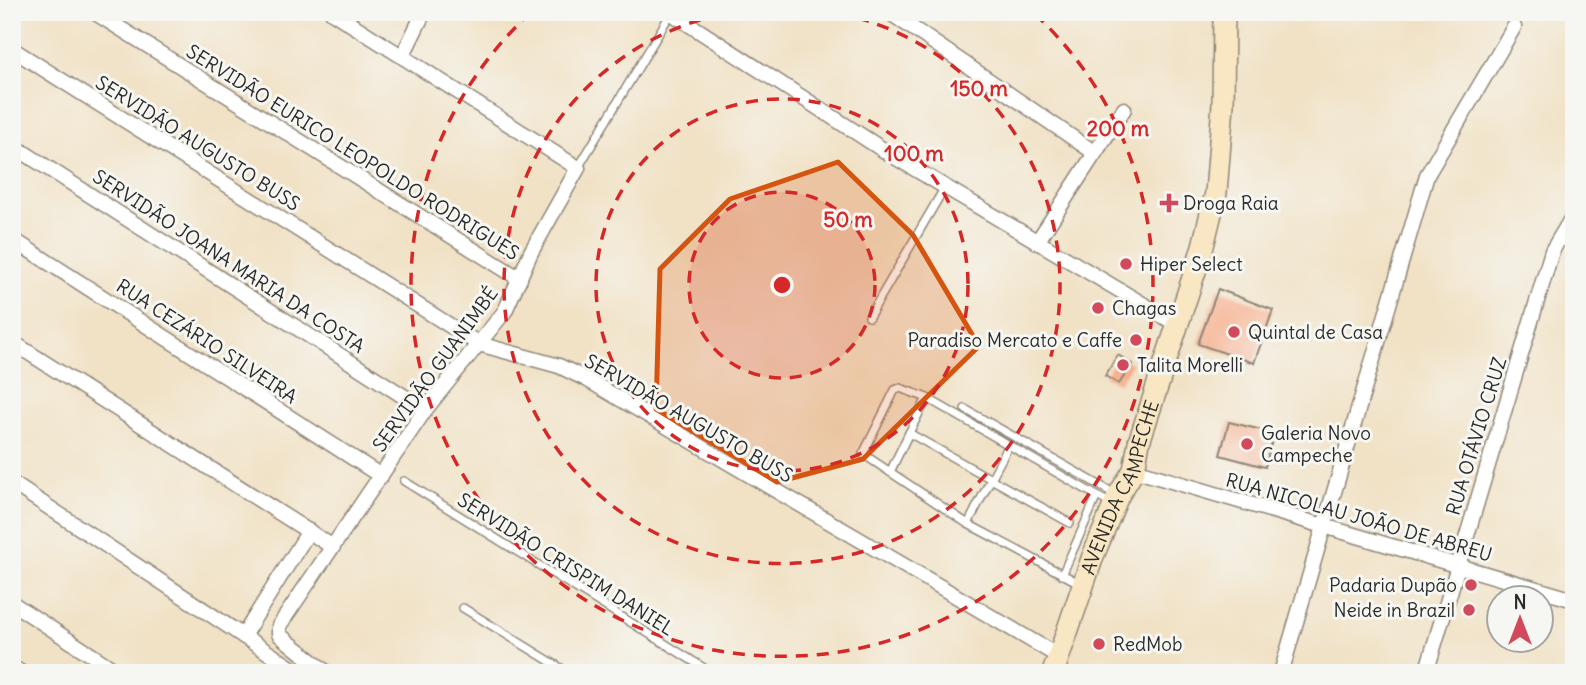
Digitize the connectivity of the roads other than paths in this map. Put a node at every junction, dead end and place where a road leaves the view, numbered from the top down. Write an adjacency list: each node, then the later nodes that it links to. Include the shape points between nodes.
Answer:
1 (94, 12): 18 (street, SERVIDÃO EURICO LEOPOLDO RODRIGUES)
2 (332, 12): 9 (street)
3 (424, 12): 9 (street)
4 (889, 12): 12 (street)
5 (1224, 12): 20 (main road, AVENIDA CAMPECHE, via 1219,176)
6 (670, 13): 13 (lane); 14 (street)
7 (1514, 27): 37 (street, via 1427,175)
8 (12, 49): 22 (street, SERVIDÃO AUGUSTO BUSS)
9 (403, 55): 13 (street)
10 (1124, 108): 12 (street)
11 (12, 145): 25 (street, SERVIDÃO JOANA MARIA DA COSTA)
12 (1095, 153): 17 (street)
13 (578, 168): 18 (street, SERVIDÃO GUANIMBÉ)
14 (945, 187): 17 (street); 19 (lane)
15 (1574, 214): 41 (street, RUA OTÁVIO CRUZ, via 1552,251)
16 (12, 239): 30 (street, RUA CEZÁRIO SILVEIRA)
17 (1037, 242): 20 (street)
18 (520, 279): 22 (street, SERVIDÃO GUANIMBÉ, via 505,311)
19 (869, 317)
20 (1178, 325): 28 (main road, AVENIDA CAMPECHE)
21 (12, 342): 38 (street)
22 (479, 344): 25 (street, SERVIDÃO GUANIMBÉ); 48 (street, SERVIDÃO AUGUSTO BUSS, via 559,366 586,379)
23 (927, 398): 26 (lane); 27 (lane); 29 (lane, via 895,390 863,454)
24 (965, 409): 34 (lane)
25 (425, 410): 30 (street, SERVIDÃO GUANIMBÉ)
26 (909, 433): 29 (lane); 31 (lane)
27 (1009, 445): 31 (lane); 34 (lane)
28 (1134, 470): 34 (main road, AVENIDA CAMPECHE); 37 (street, RUA NICOLAU JOÃO DE ABREU)
29 (890, 472): 36 (lane)
30 (381, 475): 39 (street, SERVIDÃO GUANIMBÉ)
31 (991, 479): 35 (lane); 36 (lane)
32 (404, 481): 55 (lane, SERVIDÃO CRISPIM DANIEL)
33 (12, 483): 47 (street)
34 (1110, 499): 40 (main road, AVENIDA CAMPECHE)
35 (1070, 523)
36 (968, 524): 42 (lane)
37 (1324, 527): 41 (street, RUA NICOLAU JOÃO DE ABREU); 56 (street)
38 (309, 531): 39 (street); 47 (street)
39 (333, 547): 53 (street, SERVIDÃO GUANIMBÉ, via 278,630)
40 (1084, 551): 42 (lane); 43 (main road, AVENIDA CAMPECHE)
41 (1458, 566): 44 (street, RUA NICOLAU JOÃO DE ABREU); 57 (street, RUA OTÁVIO CRUZ)
42 (1062, 575): 43 (lane)
43 (1083, 585): 48 (main road, AVENIDA CAMPECHE)
44 (1574, 600)
45 (12, 603): 52 (street)
46 (463, 608): 54 (lane)
47 (243, 636): 50 (street)
48 (1055, 664)
49 (12, 667): 51 (street)
50 (296, 671)
51 (22, 673)
52 (120, 673)
53 (327, 673)
54 (569, 673)
55 (712, 673)
56 (1281, 673)
57 (1426, 673)

